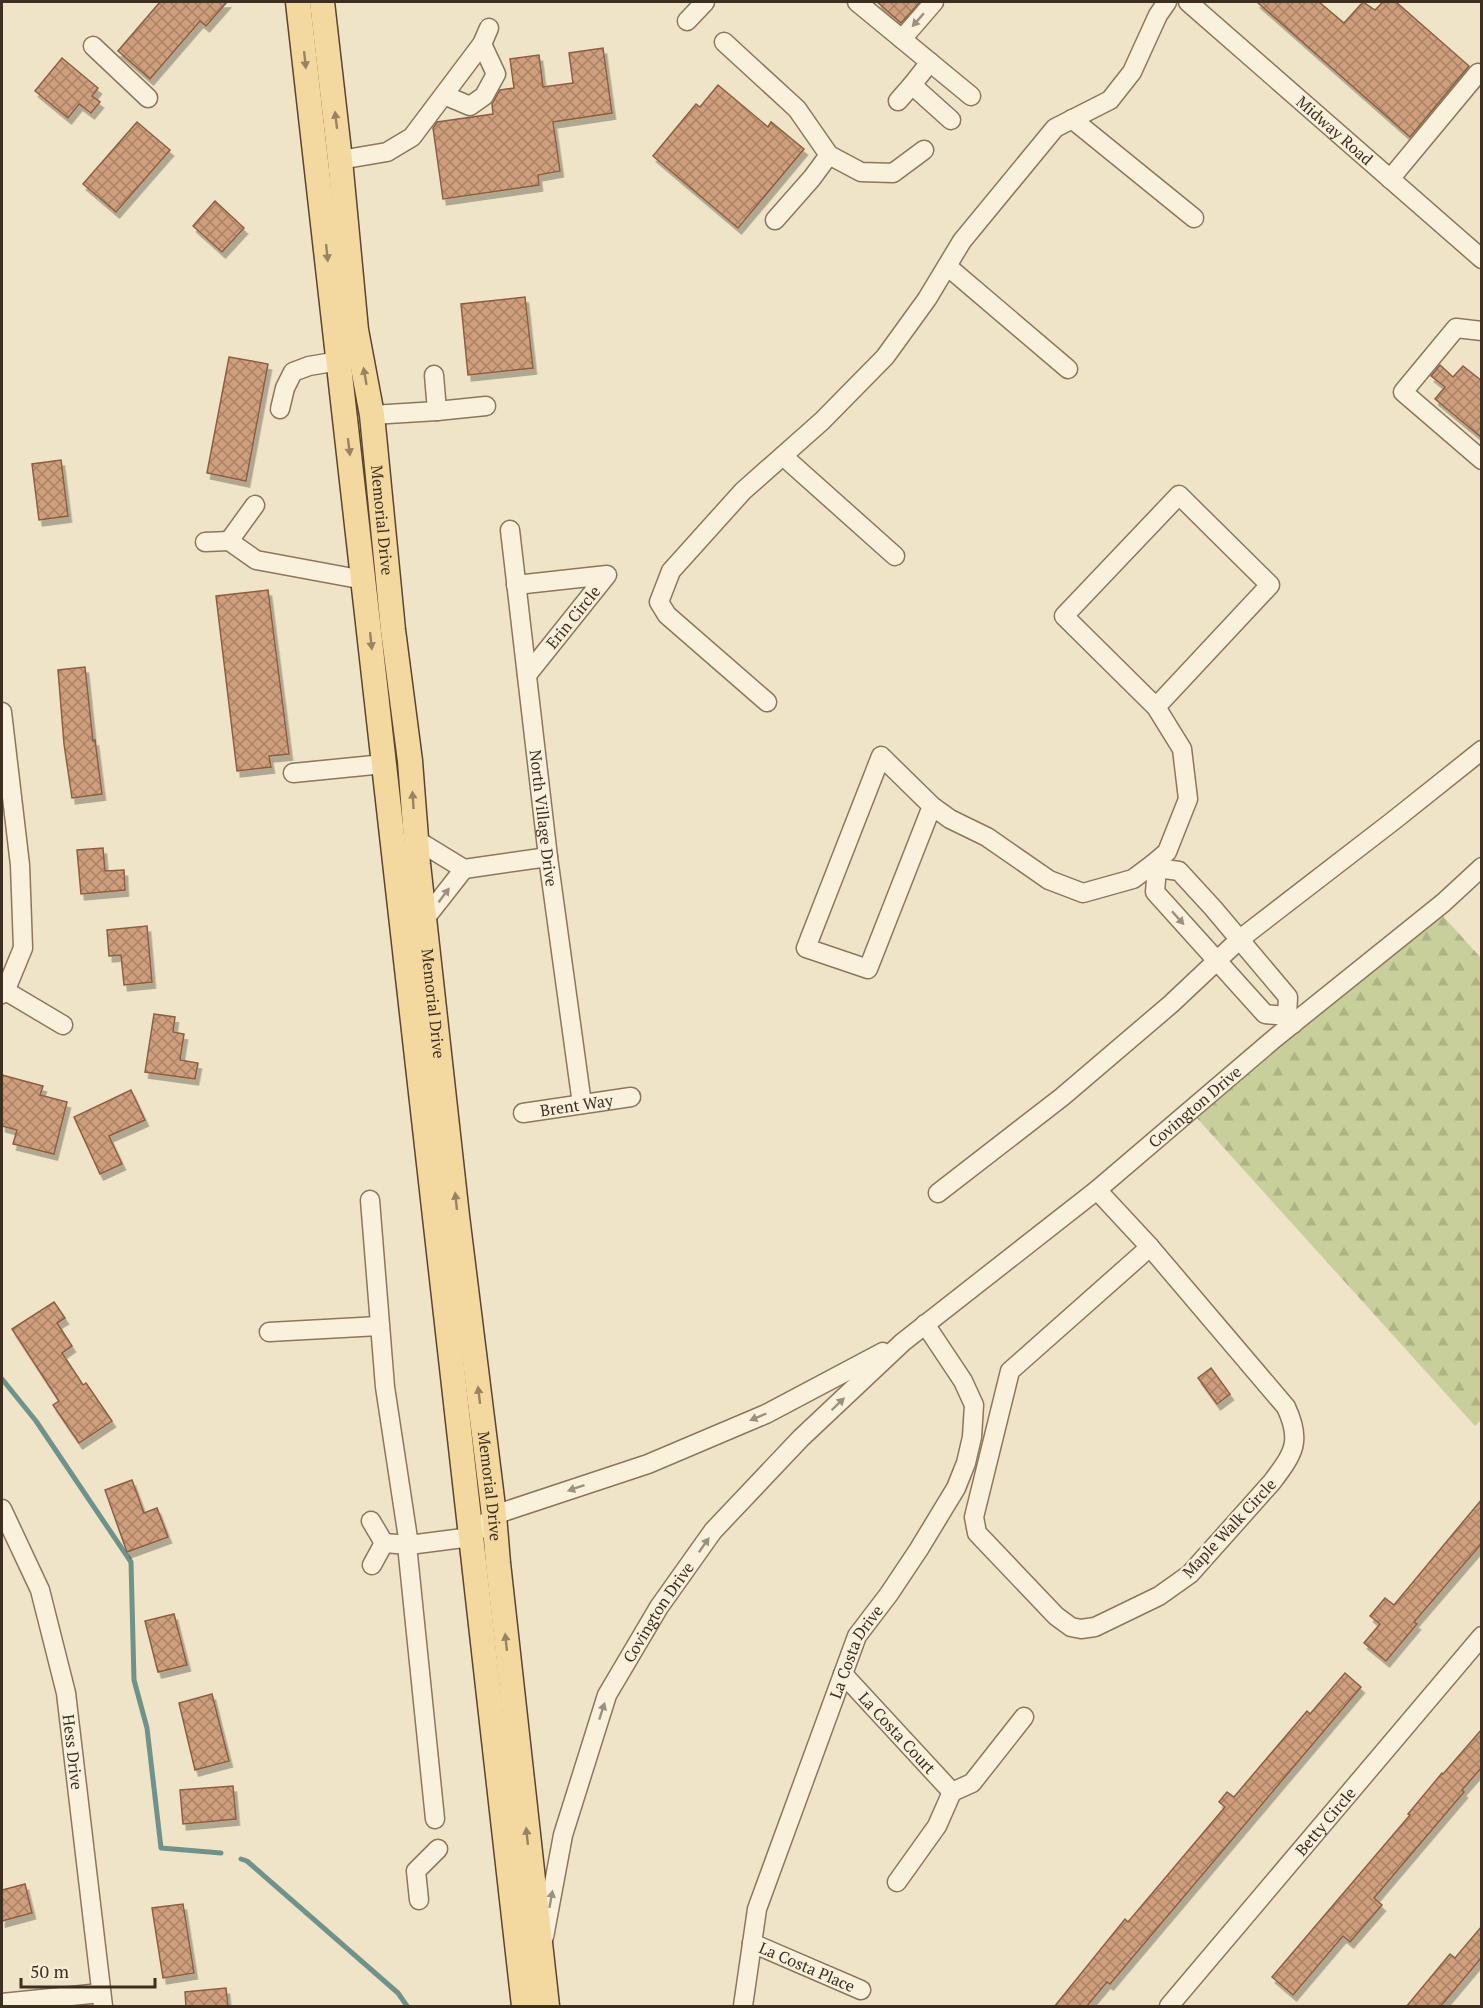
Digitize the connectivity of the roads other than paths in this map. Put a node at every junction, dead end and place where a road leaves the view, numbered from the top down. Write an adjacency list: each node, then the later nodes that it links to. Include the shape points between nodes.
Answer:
1 (298, 2): 30 (main road, Memorial Drive, one-way to 30)
2 (322, 2): 23 (main road, Memorial Drive, one-way to 2)
3 (705, 2): 8 (street)
4 (857, 2): 9 (street)
5 (934, 2): 9 (street, one-way to 9)
6 (1167, 2): 19 (street, via 1132,72 1110,100)
7 (1188, 2): 24 (street, Midway Road)
8 (687, 21)
9 (902, 39): 12 (street)
10 (724, 42): 22 (street, via 797,109)
11 (93, 46): 17 (street)
12 (930, 63): 14 (street); 16 (street)
13 (1478, 73): 24 (street)
14 (912, 86): 18 (street); 20 (street)
15 (444, 95): 15 (street, via 470,106 484,96 496,74 485,36); 23 (street, via 412,138 387,152)
16 (971, 96)
17 (148, 98)
18 (898, 101)
19 (1072, 119): 25 (street); 28 (street, via 1055,128 962,241)
20 (951, 120)
21 (924, 150): 22 (street, via 893,173 861,172)
22 (829, 155): 26 (street)
23 (340, 160): 36 (main road, Memorial Drive, one-way to 23, via 356,330)
24 (1390, 179): 27 (street, Midway Road)
25 (1194, 218)
26 (775, 220)
27 (1482, 259)
28 (947, 266): 31 (street); 37 (street, via 885,357)
29 (1482, 331): 38 (street, via 1456,328 1403,392)
30 (339, 361): 34 (street, via 293,372); 44 (main road, Memorial Drive, one-way to 44)
31 (1068, 369)
32 (434, 375): 35 (street)
33 (486, 406): 35 (street)
34 (280, 409)
35 (437, 411): 36 (street)
36 (372, 415): 54 (main road, Memorial Drive, one-way to 36)
37 (783, 456): 43 (street); 47 (street, via 743,491 670,571 659,602 667,615)
38 (1482, 460)
39 (255, 505): 41 (street)
40 (510, 530): 45 (street, North Village Drive)
41 (229, 541): 42 (street); 44 (street, via 256,560)
42 (204, 542)
43 (895, 556)
44 (364, 580): 51 (main road, Memorial Drive, one-way to 51)
45 (516, 585): 46 (street, North Village Drive); 46 (street, Erin Circle, via 607,575)
46 (526, 675): 55 (street, North Village Drive)
47 (767, 702)
48 (1156, 707): 48 (street, via 1270,585 1179,495 1064,616); 56 (street, via 1182,749 1188,800 1167,852)
49 (2, 712): 63 (street, via 20,865 23,948)
50 (1482, 750): 60 (street)
51 (384, 764): 52 (street); 81 (main road, Memorial Drive)
52 (293, 773)
53 (932, 806): 53 (street, via 881,756 806,948 868,969); 56 (street, via 987,837 1049,880 1083,892 1133,879)
54 (416, 839): 58 (street); 59 (main road, Memorial Drive)
55 (548, 857): 58 (street); 68 (street, North Village Drive)
56 (1155, 866): 60 (street, via 1179,871); 61 (street, one-way to 61, via 1155,892)
57 (1482, 867): 65 (street, Covington Drive, via 1443,903)
58 (464, 869): 59 (street, one-way to 58)
59 (424, 920): 79 (main road, Memorial Drive, one-way to 59)
60 (1240, 939): 61 (street); 62 (street)
61 (1216, 960): 64 (street); 71 (street, via 1062,1097)
62 (1272, 978): 64 (street); 65 (street, via 1288,997)
63 (3, 992): 66 (street)
64 (1250, 997): 65 (street, via 1265,1014)
65 (1290, 1020): 70 (street, Covington Drive)
66 (63, 1025)
67 (631, 1097): 68 (street, Brent Way)
68 (582, 1104): 69 (street, Brent Way)
69 (523, 1113)
70 (1097, 1190): 73 (street, Maple Walk Circle); 74 (street, Covington Drive)
71 (938, 1192)
72 (370, 1200): 75 (street)
73 (1150, 1247): 73 (street, Maple Walk Circle, via 1286,1407 1296,1438 1272,1482 1190,1574 1159,1596 1095,1627 1081,1629 1056,1616 977,1533 974,1518 1010,1371)
74 (925, 1324): 77 (street, Covington Drive); 86 (street, La Costa Drive, via 963,1381 974,1405 966,1463 956,1488 919,1549 857,1636)
75 (379, 1326): 76 (street); 83 (street)
76 (269, 1332)
77 (903, 1342): 79 (street, Covington Drive, one-way to 79, via 766,1414 648,1464); 94 (street, Covington Drive, one-way to 77, via 563,1835 607,1695 659,1607 713,1531 801,1438)
78 (2, 1509): 96 (street, Hess Drive, via 40,1590 66,1693)
79 (494, 1515): 81 (street, Covington Drive); 94 (main road, Memorial Drive, one-way to 79)
80 (371, 1521): 82 (street)
81 (471, 1537): 83 (street); 98 (main road, Memorial Drive)
82 (384, 1543): 83 (street); 84 (street)
83 (408, 1545): 89 (street)
84 (372, 1565)
85 (1482, 1636): 101 (street, Betty Circle)
86 (843, 1674): 88 (street, La Costa Court); 93 (street, La Costa Drive, via 758,1909)
87 (1024, 1717): 88 (street, via 972,1783)
88 (952, 1792): 91 (street, via 937,1826)
89 (435, 1818)
90 (438, 1849): 92 (street, via 416,1870)
91 (897, 1882)
92 (418, 1900)
93 (752, 1943): 95 (street, La Costa Place); 100 (street, La Costa Drive)
94 (541, 1956): 99 (main road, Memorial Drive)
95 (861, 1990)
96 (102, 2000): 97 (street)
97 (2, 2002)
98 (524, 2007)
99 (547, 2007)
100 (743, 2007)
101 (1169, 2007)

